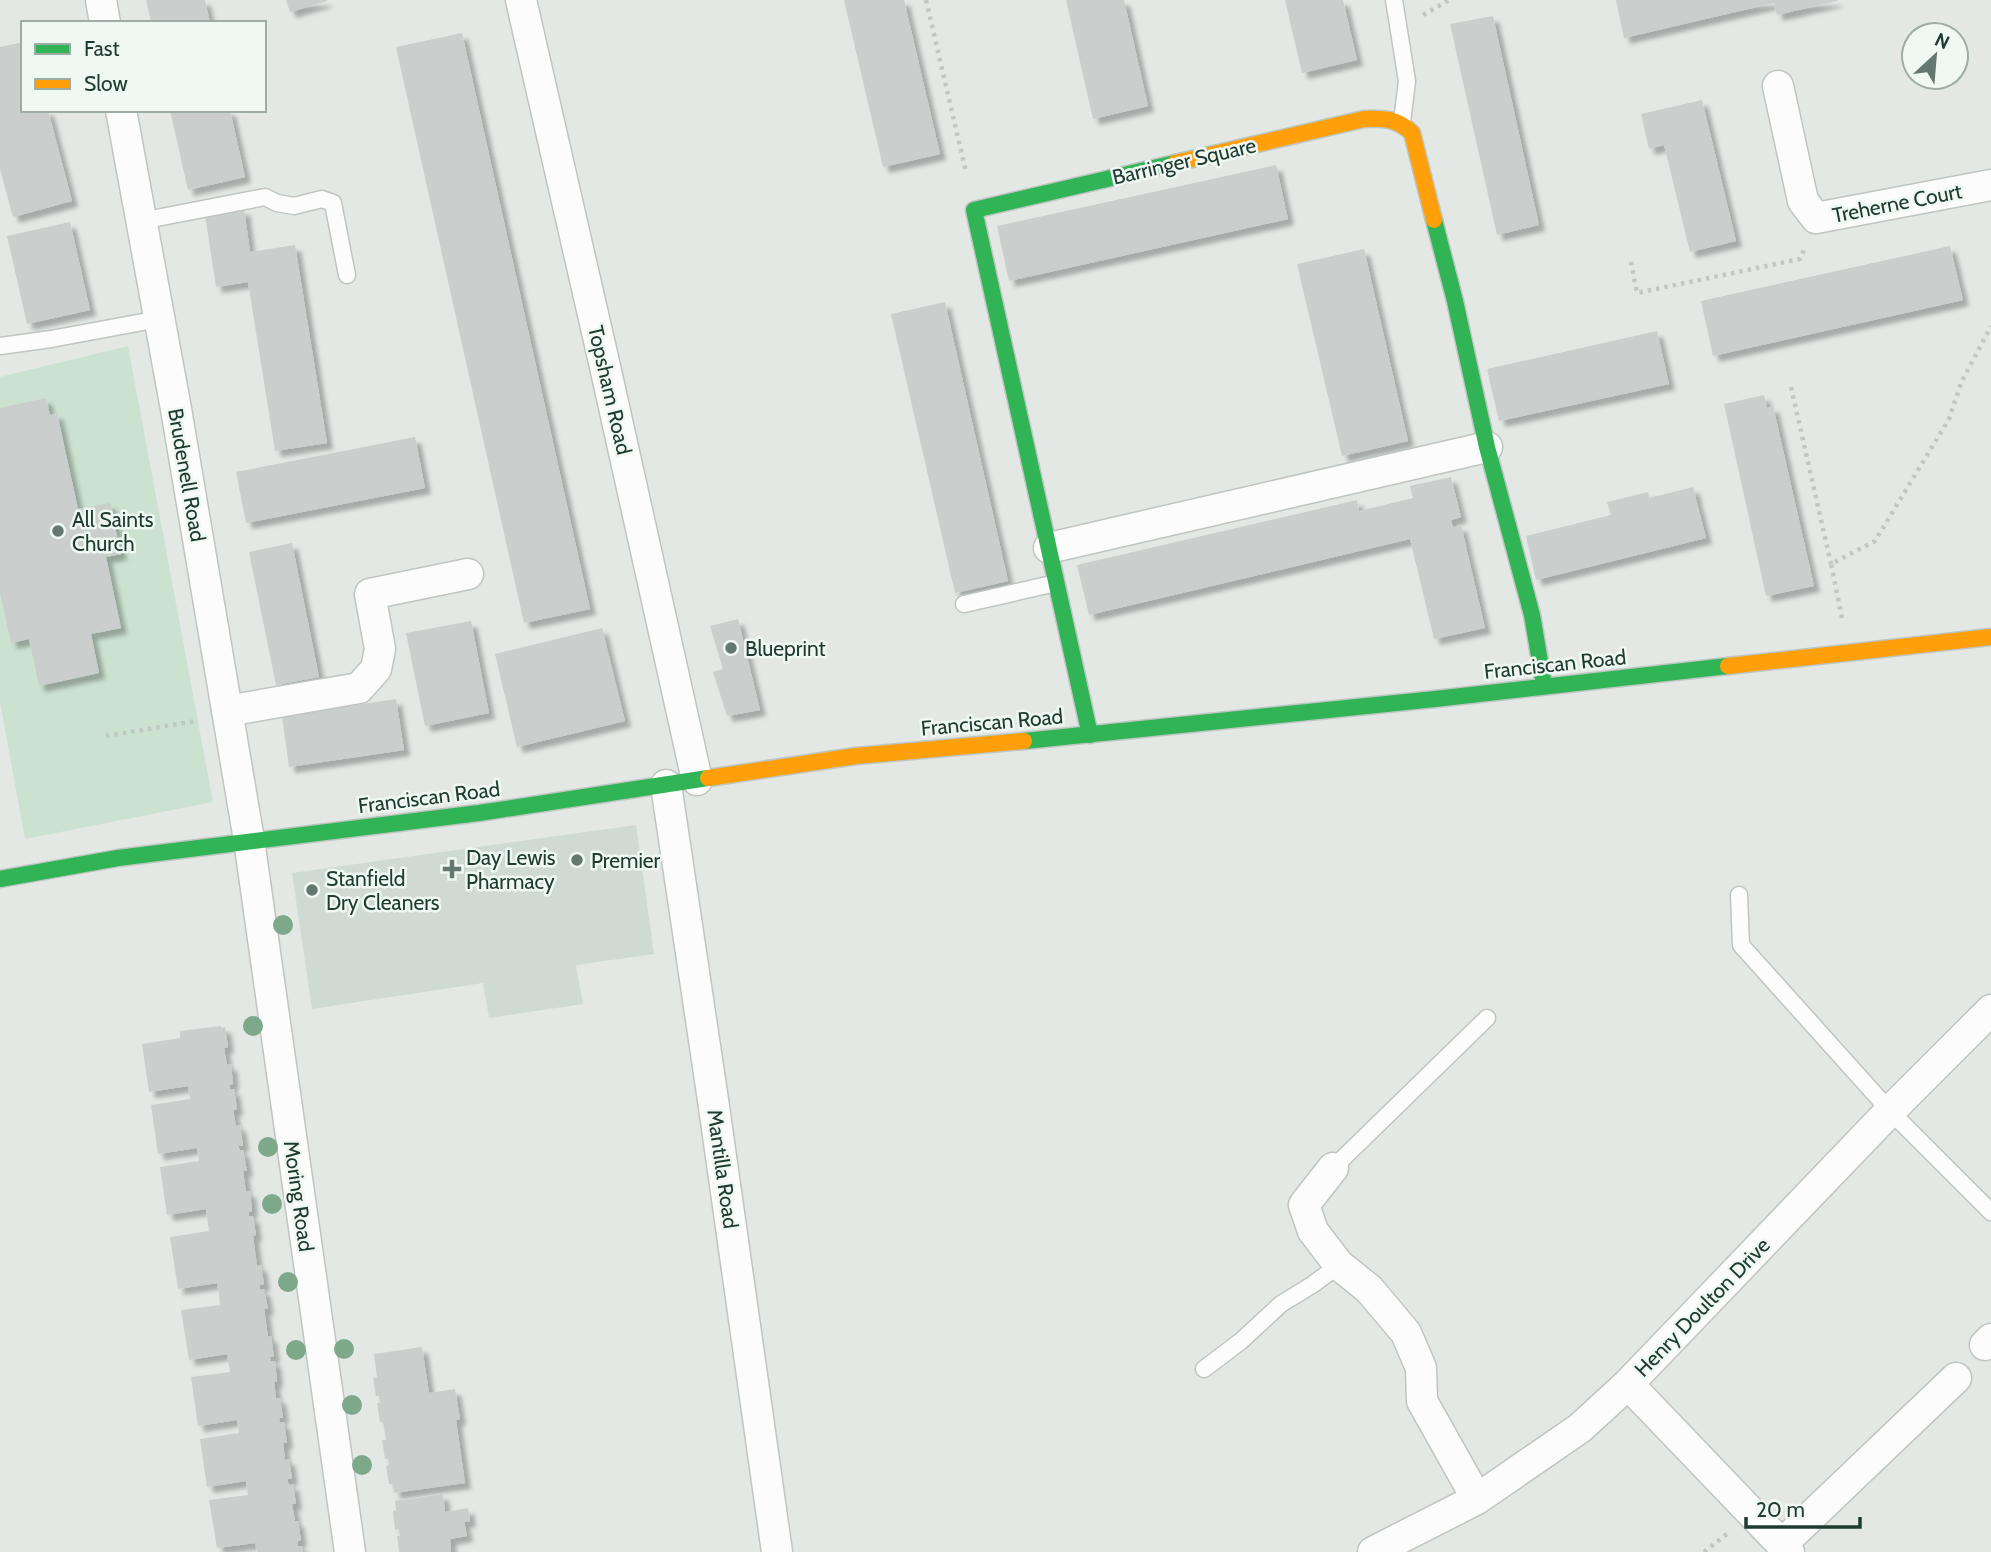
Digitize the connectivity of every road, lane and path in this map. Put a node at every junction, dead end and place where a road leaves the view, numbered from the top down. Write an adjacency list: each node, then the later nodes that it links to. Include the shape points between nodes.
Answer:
1 (101, 0): 5 (street)
2 (521, 0): 31 (street, Topsham Road)
3 (926, 0): 10 (path)
4 (1394, 0): 8 (lane, via 1407,81)
5 (105, 21)
6 (1778, 86): 11 (street, Treherne Court, via 1803,201)
7 (121, 112): 12 (street, Brudenell Road)
8 (1402, 122): 10 (street, Barringer Square, via 1364,119); 19 (street, via 1412,133 1419,156)
9 (1991, 185): 11 (street, Treherne Court)
10 (974, 210): 20 (street)
11 (1816, 218): 13 (path, via 1800,259 1637,293)
12 (141, 221): 14 (lane, via 265,197 294,205 322,199 333,203); 15 (street, Brudenell Road)
13 (1631, 262)
14 (347, 275)
15 (159, 319): 17 (lane); 28 (street, Brudenell Road)
16 (1991, 326): 21 (path, via 1948,419 1875,541)
17 (0, 346)
18 (1791, 387): 21 (path)
19 (1487, 447): 20 (street); 27 (street, via 1532,615)
20 (1049, 548): 23 (street)
21 (1831, 565): 26 (path)
22 (468, 575): 28 (street, via 370,594 380,649 376,669 359,688)
23 (1056, 583): 24 (lane); 29 (street)
24 (964, 604)
25 (1991, 637): 26 (street, Franciscan Road)
26 (1849, 653): 27 (street, Franciscan Road)
27 (1544, 685): 29 (street, Franciscan Road)
28 (227, 711): 30 (path, via 193,722); 33 (street, Brudenell Road)
29 (1090, 735): 31 (street, Franciscan Road, via 856,756)
30 (106, 736)
31 (697, 780): 32 (street, Franciscan Road)
32 (666, 785): 33 (street, Franciscan Road); 48 (street, Mantilla Road)
33 (249, 840): 34 (street, Franciscan Road); 47 (street, Moring Road)
34 (0, 878)
35 (1739, 895): 38 (lane, via 1741,945)
36 (1991, 1010): 38 (street, Henry Doulton Drive)
37 (1486, 1018): 39 (lane)
38 (1890, 1111): 40 (lane); 44 (street, Henry Doulton Drive)
39 (1333, 1168): 41 (street, via 1304,1205 1313,1231)
40 (1991, 1212)
41 (1339, 1265): 42 (lane, via 1281,1304); 45 (street, via 1369,1289 1406,1333 1421,1368 1422,1401)
42 (1204, 1369)
43 (1956, 1378): 46 (street)
44 (1628, 1384): 45 (street, Henry Doulton Drive, via 1580,1428); 46 (street)
45 (1477, 1499): 49 (street, Henry Doulton Drive)
46 (1786, 1548)
47 (351, 1552)
48 (777, 1552)
49 (1373, 1552)

